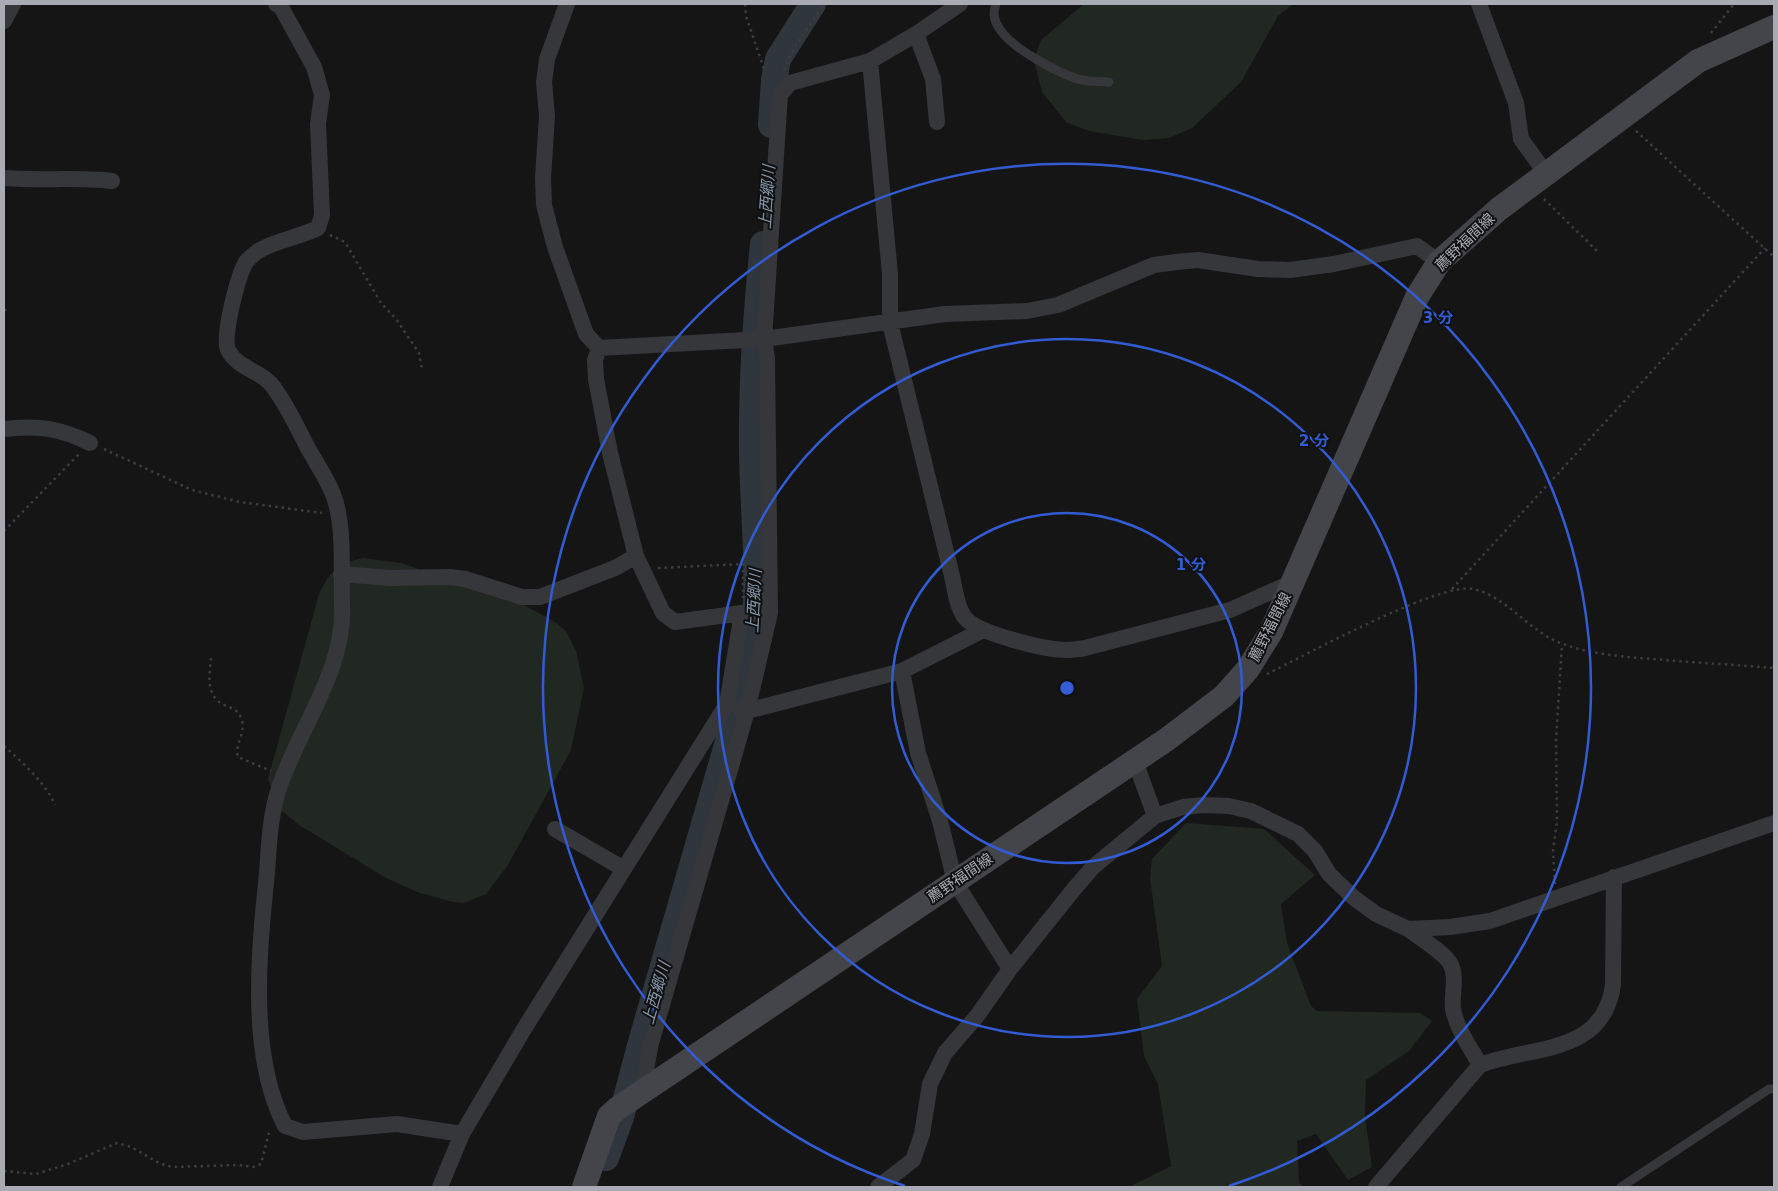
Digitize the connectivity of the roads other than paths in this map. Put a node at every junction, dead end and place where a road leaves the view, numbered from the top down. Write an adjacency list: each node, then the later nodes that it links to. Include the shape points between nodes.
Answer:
1 (13, 4): 7 (street)
2 (276, 4): 23 (street, via 282,7 314,67 322,95 318,124 322,215 318,228 259,250 246,261 226,337 228,350 239,363 270,382 333,493 339,515)
3 (567, 4): 19 (street, via 547,59 544,82 547,116 544,205 555,247 586,334)
4 (960, 4): 9 (street)
5 (996, 4): 11 (lane, via 994,19 1002,34 1021,48 1060,72 1081,80)
6 (1479, 4): 15 (street, via 1516,103 1521,139)
7 (4, 21)
8 (1774, 27): 15 (main road, 薦野福間線, via 1698,61)
9 (916, 34): 10 (street); 12 (street, via 933,79)
10 (870, 61): 17 (street, via 890,274); 18 (street, via 790,83 780,96)
11 (1109, 82)
12 (937, 122)
13 (4, 178): 14 (street)
14 (112, 181)
15 (1538, 181): 16 (main road, 薦野福間線, via 1471,232)
16 (1439, 262): 17 (street, via 1417,246 1290,270 1198,260 1176,262 1154,265 1050,307 945,314); 24 (main road, 薦野福間線, via 1417,297)
17 (890, 323): 18 (street); 26 (street, via 962,611 966,619)
18 (764, 339): 19 (street); 25 (street, via 767,358)
19 (599, 348): 22 (street, via 595,360 603,420)
20 (4, 429): 21 (street, via 53,429)
21 (90, 442)
22 (639, 563): 23 (street, via 615,568 540,597 522,597 450,577 390,578); 25 (street, via 663,613 675,622)
23 (341, 574): 41 (street, via 343,620 332,666 278,789 272,820 258,965 266,1065 275,1106 284,1126 303,1132 397,1124)
24 (1293, 582): 26 (street, via 1230,610 1085,648 1065,650); 29 (main road, 薦野福間線, via 1271,632 1248,669 1224,696)
25 (755, 613): 28 (street); 28 (street)
26 (982, 630): 27 (street)
27 (902, 671): 28 (street); 35 (street, via 918,754 940,821)
28 (737, 708): 33 (street); 40 (street, via 651,1043)
29 (1135, 760): 30 (street); 35 (main road, 薦野福間線)
30 (1154, 816): 36 (street, via 1183,808 1229,806 1271,820 1298,834 1315,851 1329,874 1354,898 1376,914); 37 (street, via 1093,867)
31 (1774, 823): 34 (street)
32 (555, 829): 33 (street)
33 (624, 869): 41 (street)
34 (1614, 877): 36 (street, via 1490,921 1450,928); 38 (street, via 1611,999 1601,1020 1569,1043)
35 (955, 882): 37 (street); 40 (main road, 薦野福間線)
36 (1408, 929): 38 (street, via 1451,965 1456,1022)
37 (1010, 969): 44 (street, via 977,1016 945,1053 930,1084 922,1134 913,1160)
38 (1480, 1065): 45 (street)
39 (1774, 1089): 46 (lane, via 1769,1088)
40 (631, 1099): 43 (main road, 薦野福間線, via 609,1116)
41 (462, 1134): 42 (street)
42 (440, 1187)
43 (584, 1187)
44 (878, 1187)
45 (1376, 1187)
46 (1621, 1187)

